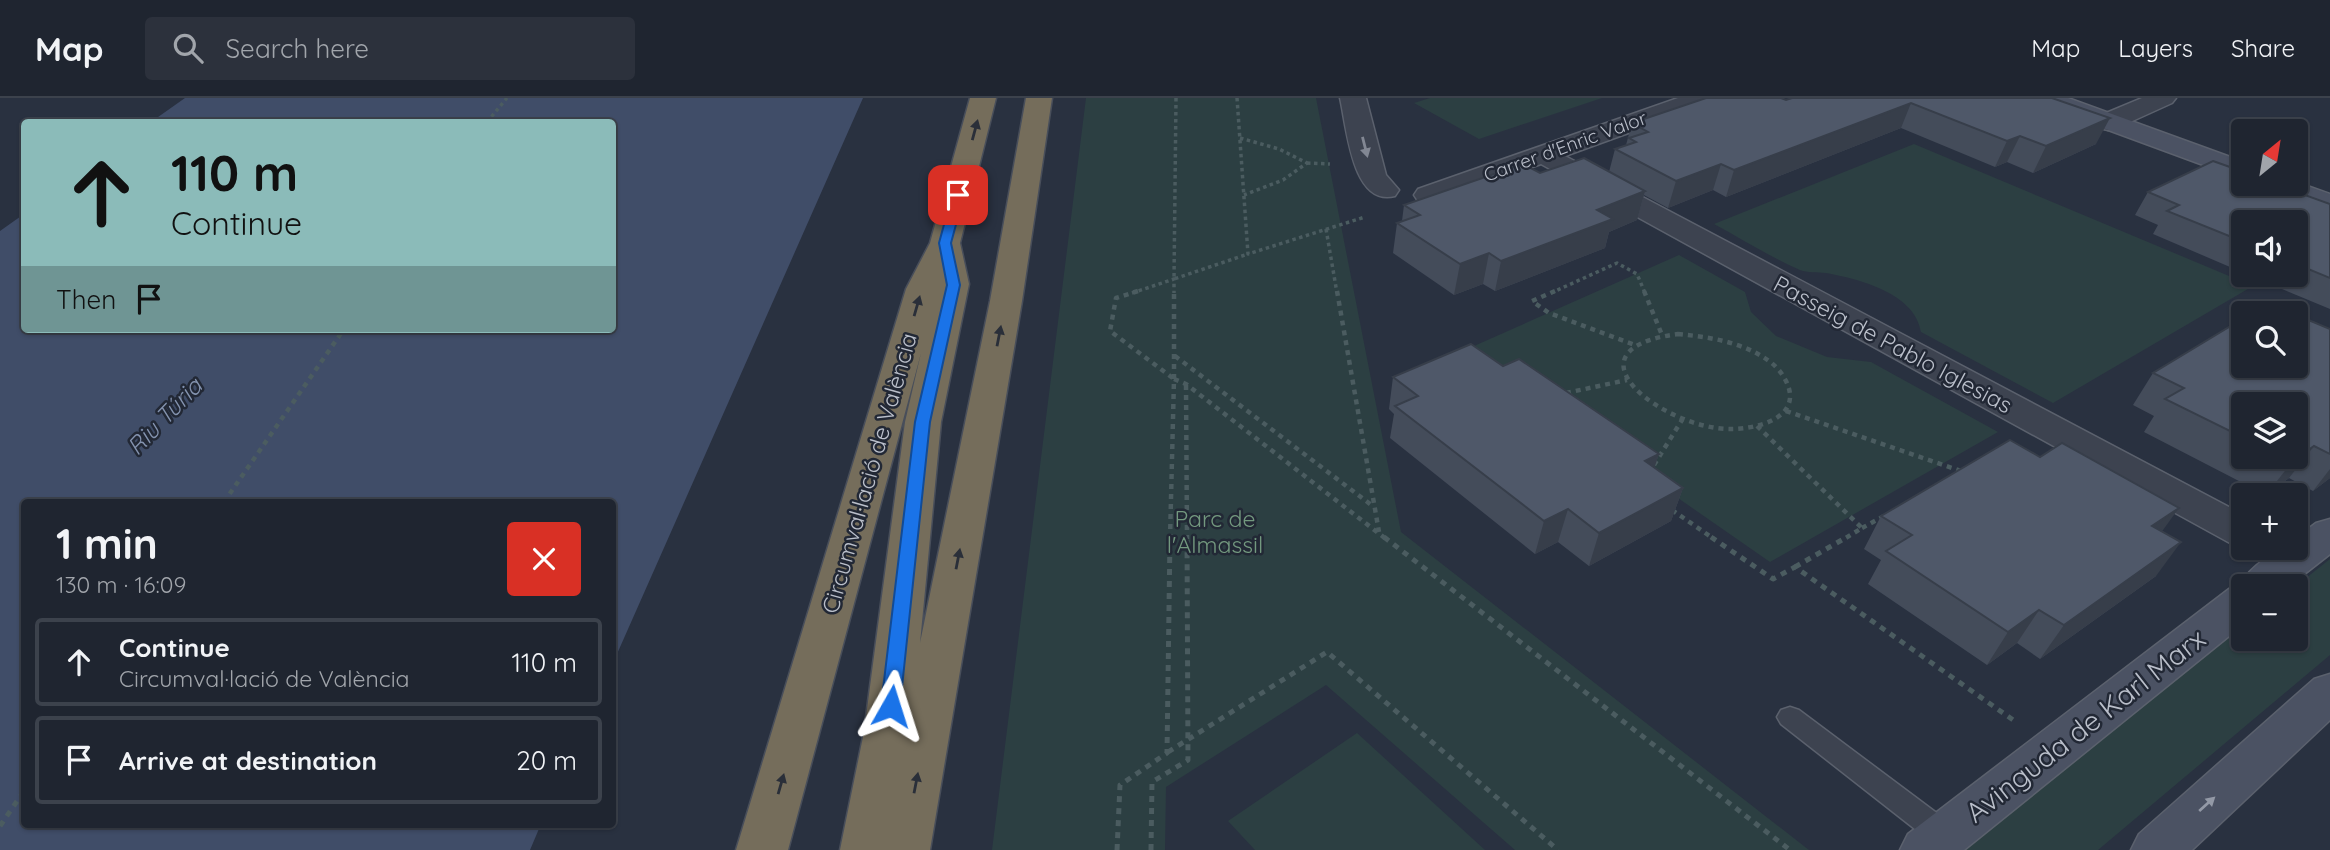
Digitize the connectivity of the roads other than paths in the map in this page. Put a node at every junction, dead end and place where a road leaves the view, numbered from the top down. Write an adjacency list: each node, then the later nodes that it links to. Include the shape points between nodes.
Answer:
1 (983, 98): 12 (highway, Circumval·lació de València, one-way to 1)
2 (1039, 98): 22 (highway, one-way to 2)
3 (1353, 98): 8 (street, Carrer d'Enric Valor, one-way to 8, via 1373,178 1391,199 1419,208 1429,202 1428,195)
4 (1702, 98): 8 (street, Carrer d'Enric Valor)
5 (2045, 98): 7 (street)
6 (2163, 98): 7 (street)
7 (2108, 122): 9 (street)
8 (1542, 154): 13 (street, Passeig de Pablo Iglesias)
9 (2231, 167)
10 (2308, 196): 11 (street)
11 (2330, 204)
12 (945, 243): 20 (highway, Circumval·lació de València, one-way to 12, via 922,289); 21 (highway, via 953,285 923,422 888,732)
13 (2231, 526)
14 (2330, 533): 15 (street)
15 (2308, 543)
16 (2231, 610): 19 (street, Avinguda de Karl Marx)
17 (2330, 692): 23 (street, one-way to 17)
18 (1790, 717): 19 (lane)
19 (1935, 843)
20 (762, 850)
21 (866, 850)
22 (904, 850)
23 (2157, 850)

